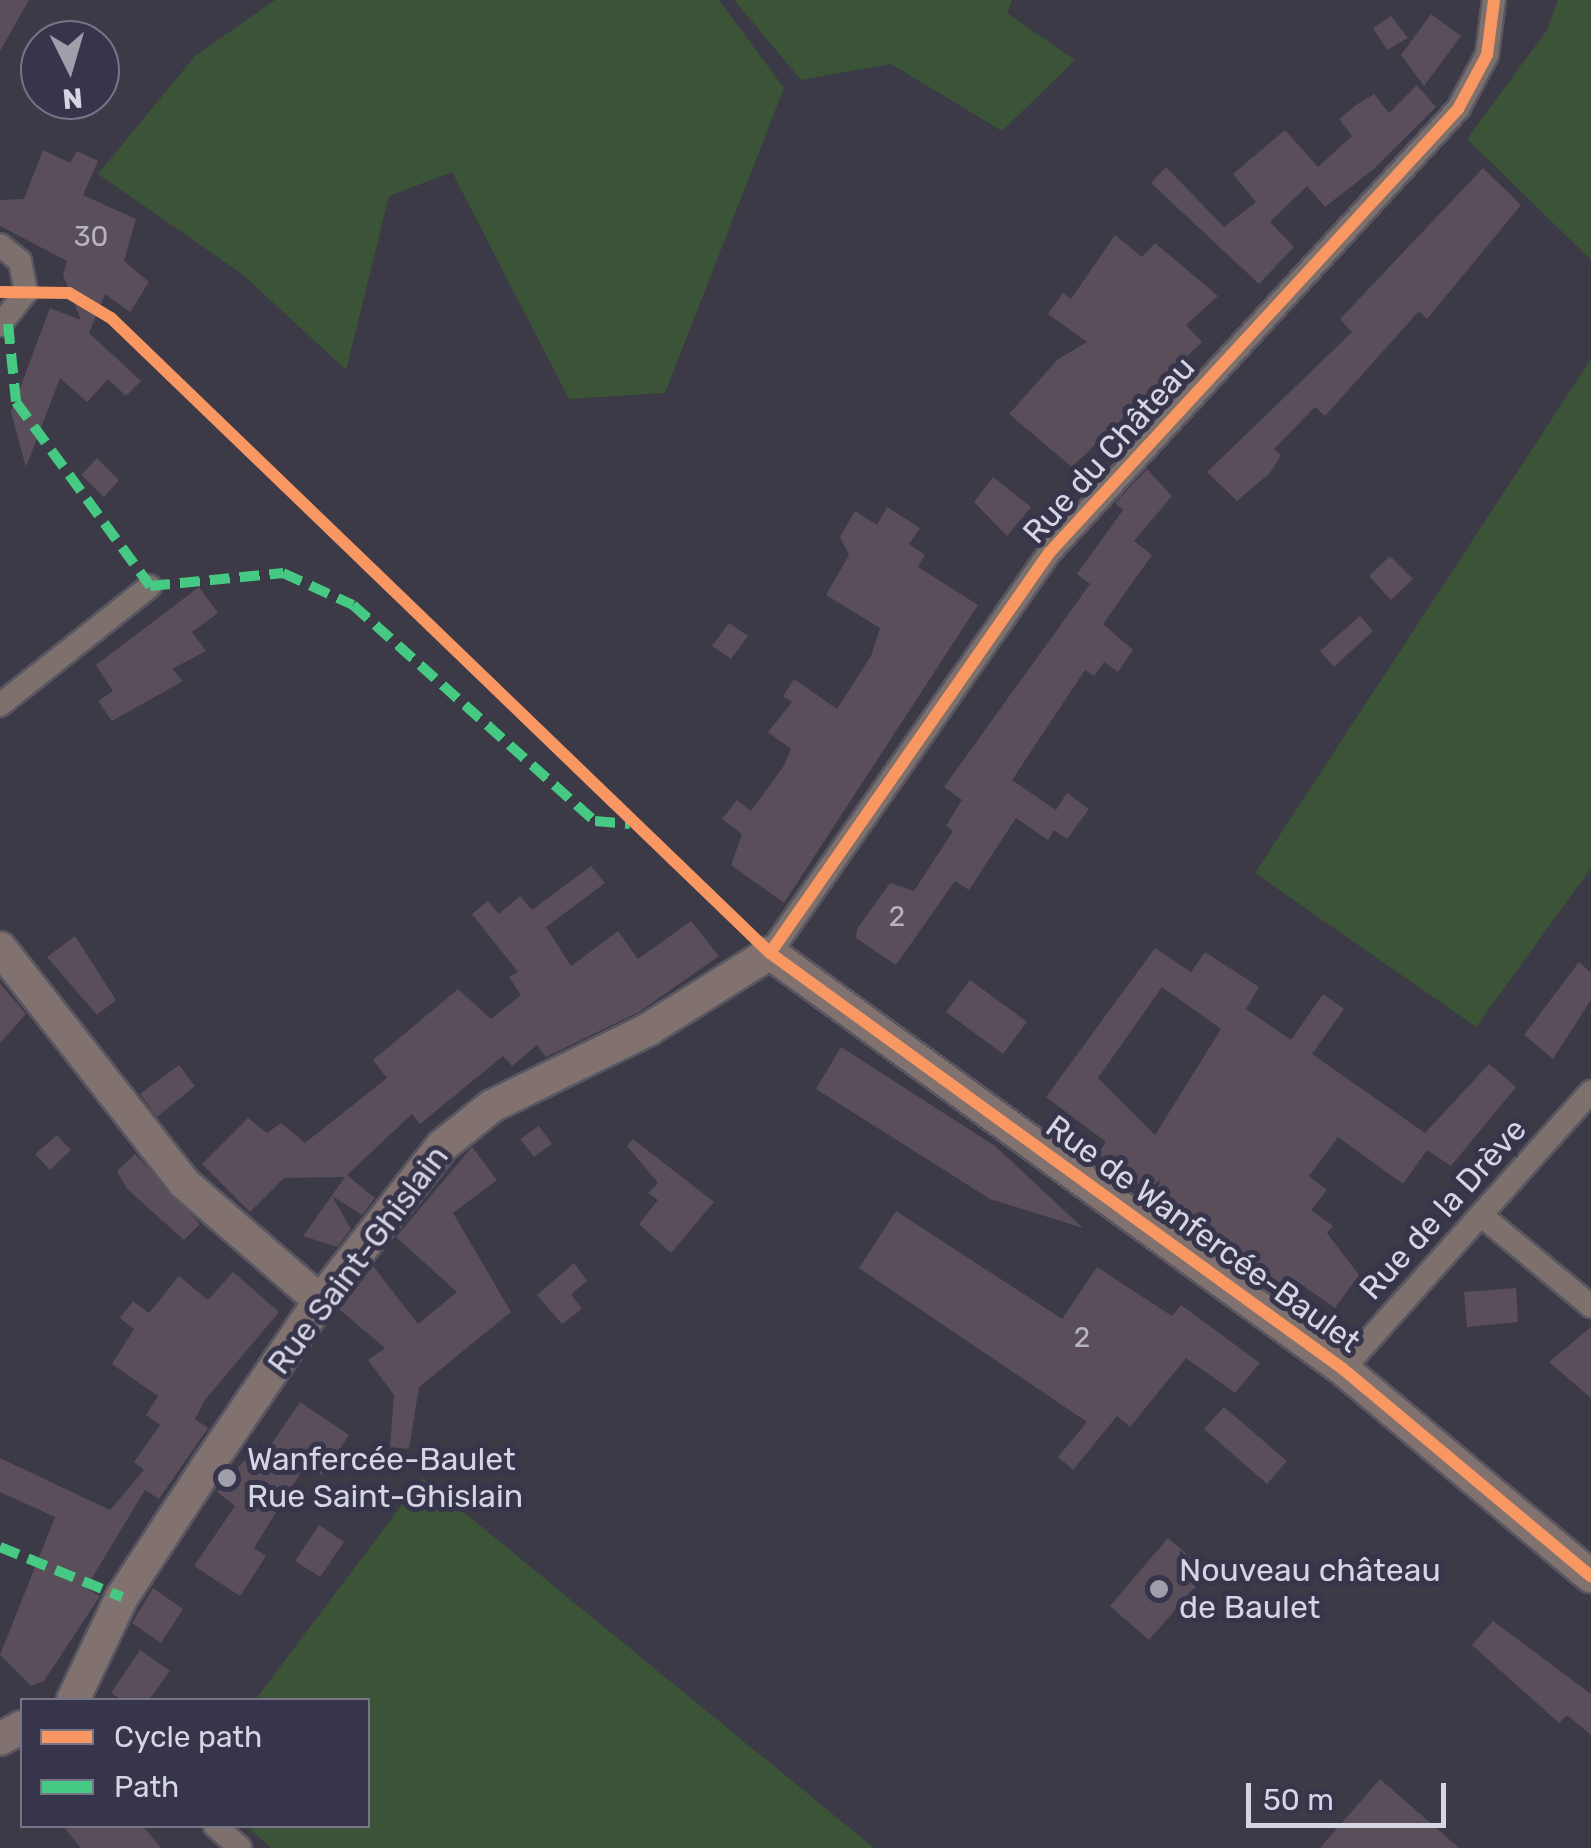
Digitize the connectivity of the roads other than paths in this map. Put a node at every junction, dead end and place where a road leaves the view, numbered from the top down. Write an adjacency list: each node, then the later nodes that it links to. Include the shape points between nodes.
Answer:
1 (1494, 0): 7 (street, Rue du Château, via 1486,55 1458,110 1049,553)
2 (0, 245): 3 (street, via 20,260 26,292)
3 (0, 326)
4 (150, 586): 5 (street)
5 (0, 706)
6 (0, 948): 10 (main road, via 184,1183)
7 (770, 953): 10 (main road, Rue Saint-Ghislain, via 649,1029 468,1122); 12 (main road, Rue de Wanfercée-Baulet)
8 (1591, 1092): 9 (street, Rue de la Drève)
9 (1481, 1215): 11 (street); 12 (street, Rue de la Drève)
10 (320, 1301): 14 (main road, Rue Saint-Ghislain, via 122,1597)
11 (1591, 1306)
12 (1343, 1369): 13 (main road, Rue de Wanfercée-Baulet)
13 (1591, 1576)
14 (75, 1698)
15 (217, 1828): 16 (street)
16 (240, 1848)

